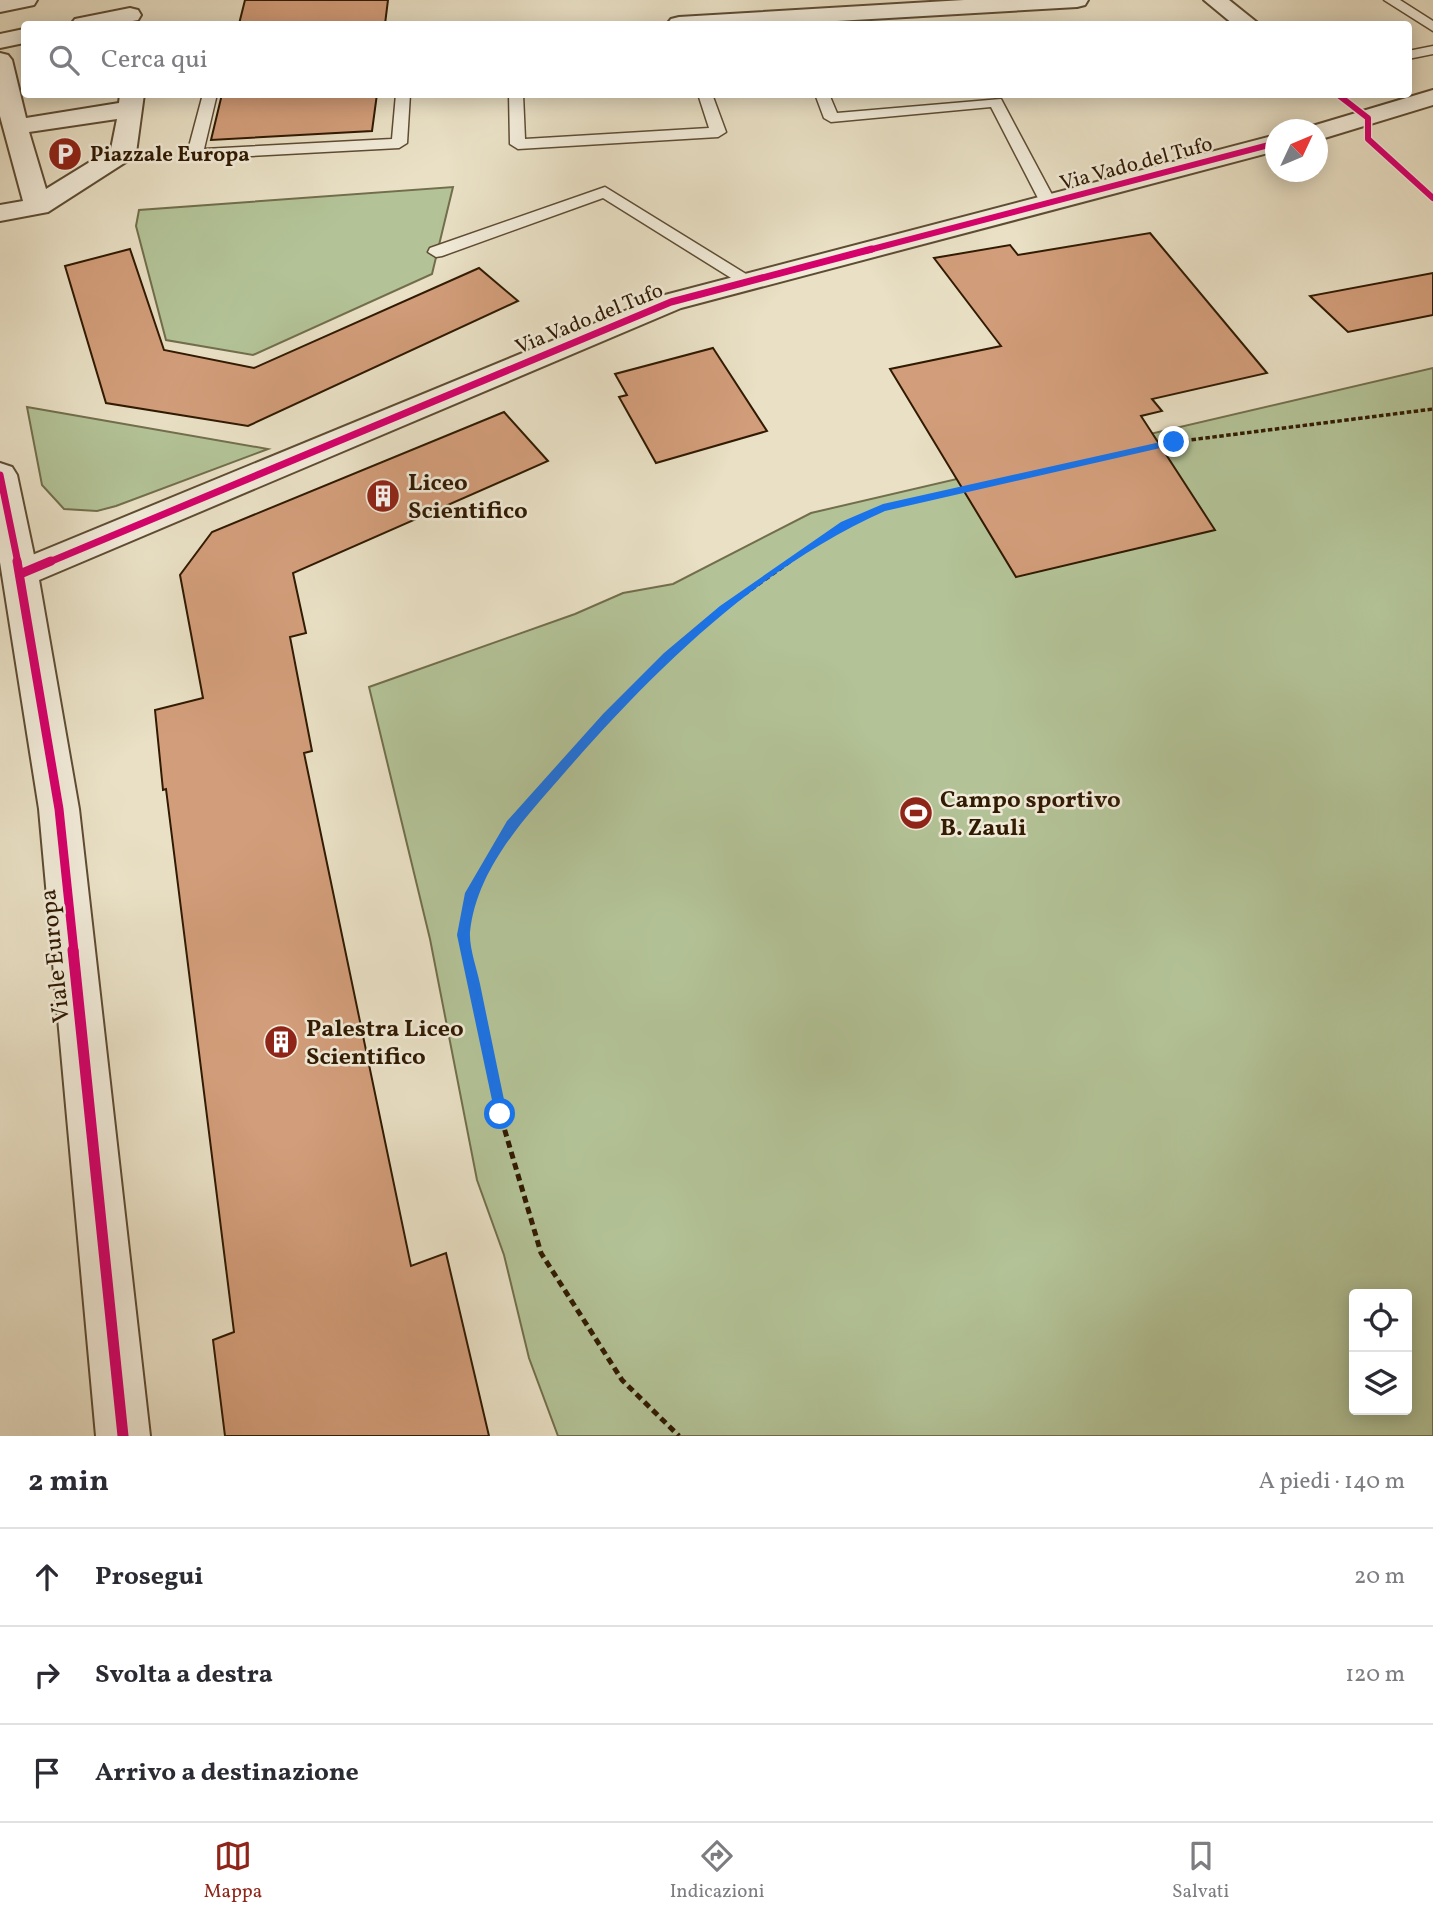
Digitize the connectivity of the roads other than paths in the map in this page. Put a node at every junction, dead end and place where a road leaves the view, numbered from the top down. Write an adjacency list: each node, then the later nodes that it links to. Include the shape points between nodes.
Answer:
1 (26, 0): 5 (street)
2 (1077, 0): 8 (street)
3 (1216, 0): 9 (street)
4 (1391, 0): 10 (lane)
5 (0, 5)
6 (130, 13): 7 (street)
7 (96, 21)
8 (729, 21)
9 (1243, 21)
10 (1433, 27)
11 (21, 37): 12 (street)
12 (0, 41)
13 (1433, 50): 14 (lane)
14 (1412, 54)
15 (0, 60): 16 (street)
16 (16, 84): 27 (street)
17 (1433, 97): 26 (street)
18 (209, 98): 19 (lane, via 195,154 400,143)
19 (403, 98)
20 (516, 98): 21 (lane, via 518,144 718,132)
21 (706, 98)
22 (824, 98): 23 (lane, via 831,118)
23 (994, 98): 30 (lane)
24 (1342, 98): 26 (street)
25 (132, 102): 27 (street); 31 (street, via 123,153)
26 (1368, 118): 28 (street)
27 (15, 127): 31 (street)
28 (1328, 129)
29 (1265, 146): 30 (street, Via Vado del Tufo)
30 (1049, 204): 34 (street, Via Vado del Tufo)
31 (38, 205): 32 (street)
32 (0, 213)
33 (436, 252): 34 (lane, via 604,192)
34 (750, 282): 36 (street, Via Vado del Tufo, via 671,302)
35 (0, 475): 36 (street, Viale Europa)
36 (10, 578): 37 (street, Viale Europa, via 59,809)
37 (123, 1436)

